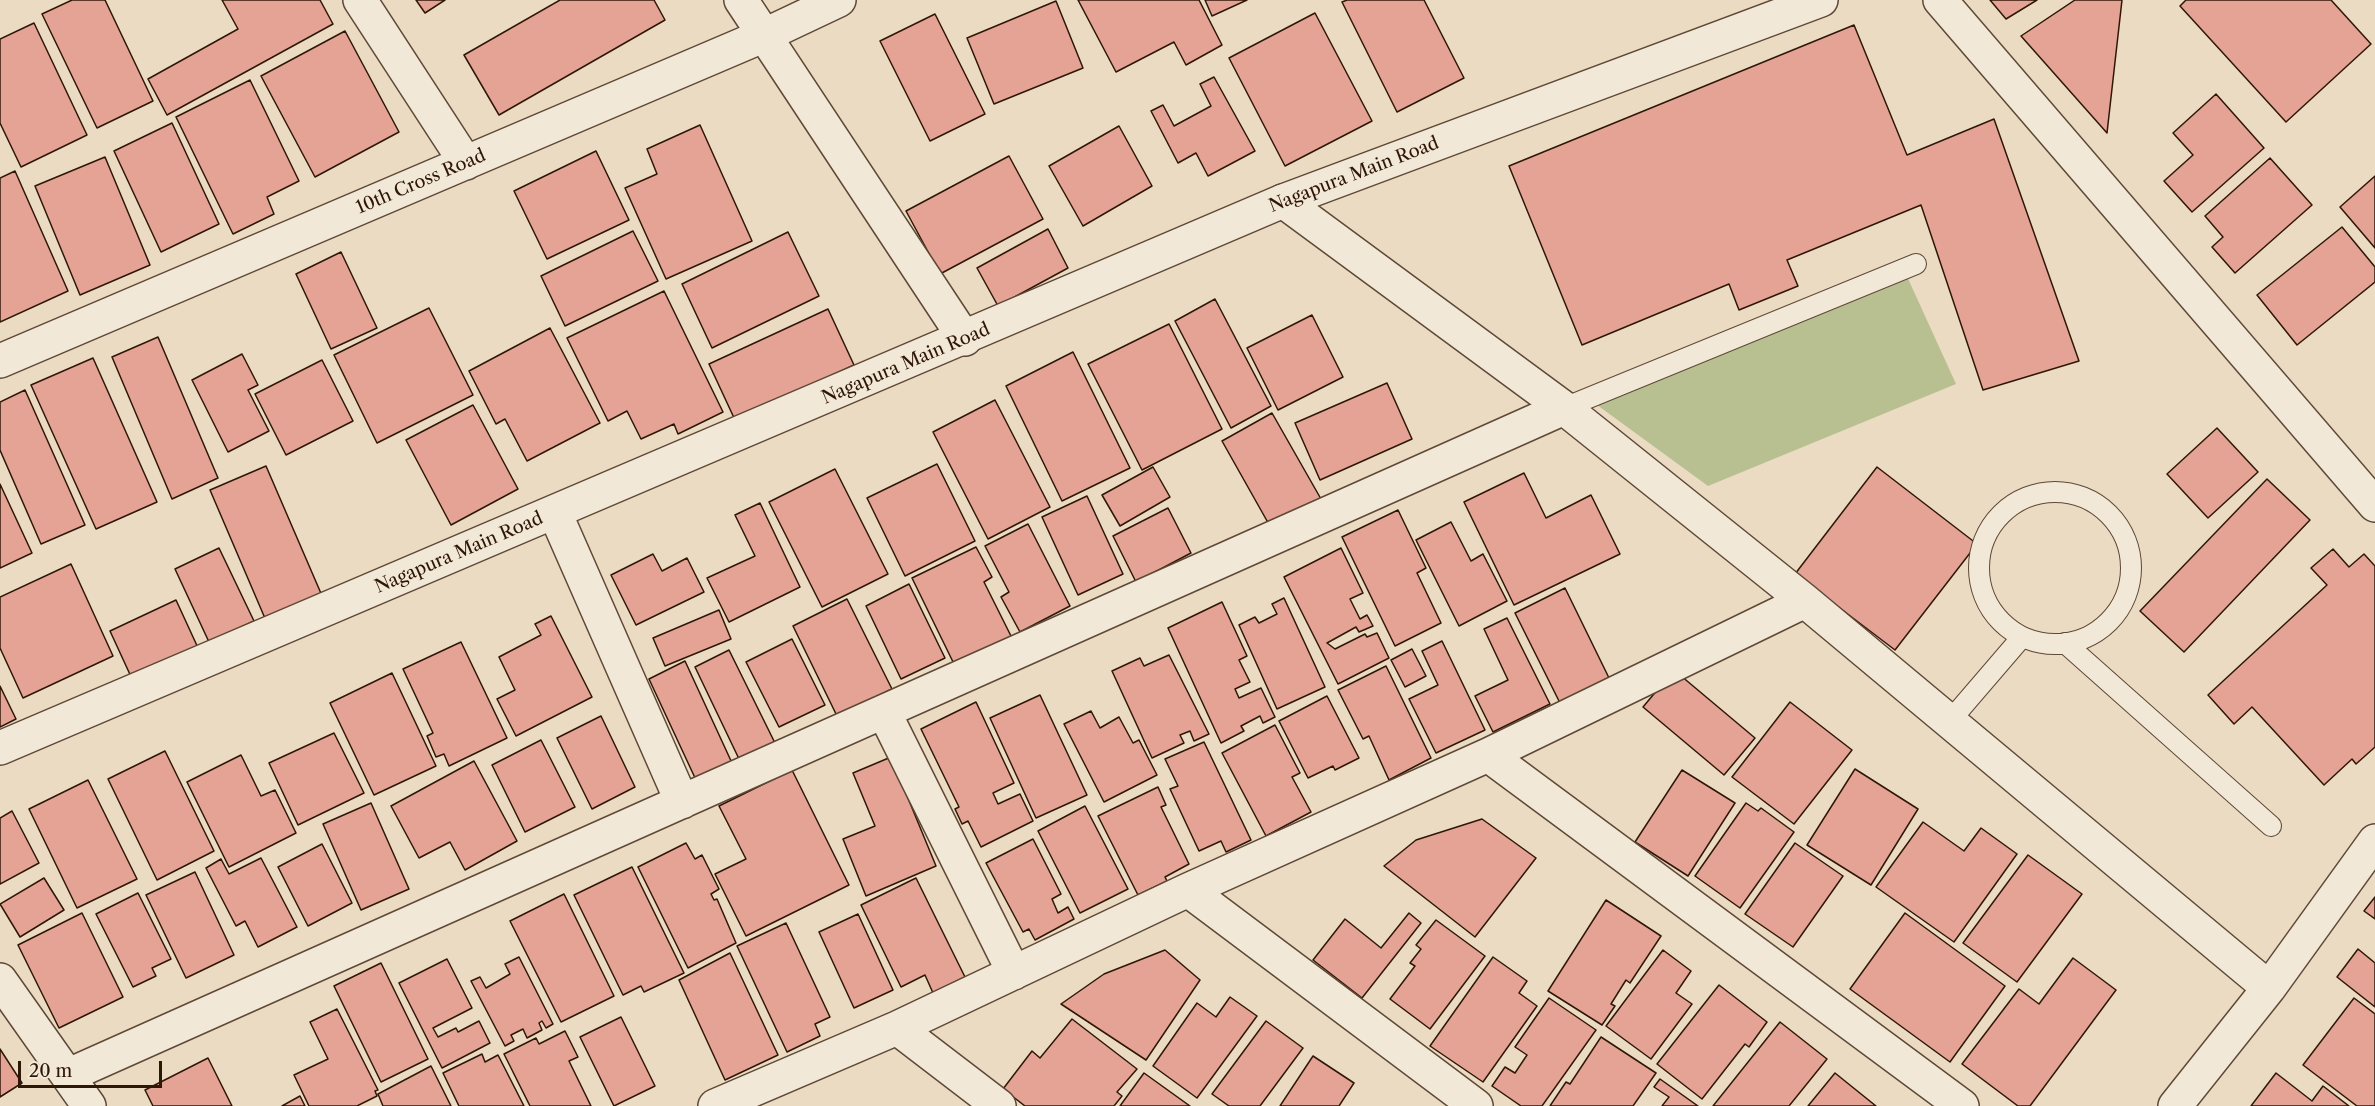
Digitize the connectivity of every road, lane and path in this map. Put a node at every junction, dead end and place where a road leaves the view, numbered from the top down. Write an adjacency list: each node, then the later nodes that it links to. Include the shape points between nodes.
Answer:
1 (360, 0): 7 (street)
2 (741, 0): 6 (street)
3 (840, 0): 6 (street, 10th Cross Road)
4 (1821, 0): 8 (street, Nagapura Main Road)
5 (1940, 0): 13 (street)
6 (765, 35): 7 (street, 10th Cross Road); 10 (street)
7 (466, 163): 11 (street, 10th Cross Road)
8 (1283, 201): 10 (street, Nagapura Main Road); 12 (street)
9 (1916, 264): 12 (lane)
10 (965, 339): 14 (street, Nagapura Main Road)
11 (0, 361)
12 (1563, 408): 15 (street); 18 (street)
13 (2375, 505)
14 (555, 513): 20 (street, Nagapura Main Road); 22 (street)
15 (1805, 601): 19 (street); 21 (street)
16 (2022, 637): 17 (lane); 17 (lane, via 2003,624 1980,587 1979,562 1984,538 1998,517 2017,502 2041,493 2065,492 2089,499 2109,514 2124,534 2131,558 2130,583 2121,606 2105,625 2087,637); 19 (lane)
17 (2065, 644): 23 (lane)
18 (884, 712): 22 (street); 26 (street)
19 (1949, 722): 28 (street)
20 (0, 748)
21 (1488, 755): 25 (street); 35 (street)
22 (682, 802): 30 (street)
23 (2271, 826)
24 (2375, 841): 28 (street)
25 (1188, 890): 26 (street); 34 (street)
26 (1014, 973): 29 (street)
27 (0, 980): 30 (street)
28 (2269, 988): 36 (street)
29 (897, 1028): 32 (street); 33 (street)
30 (69, 1075): 31 (street)
31 (89, 1106)
32 (715, 1106)
33 (999, 1106)
34 (1476, 1106)
35 (1962, 1106)
36 (2175, 1106)

